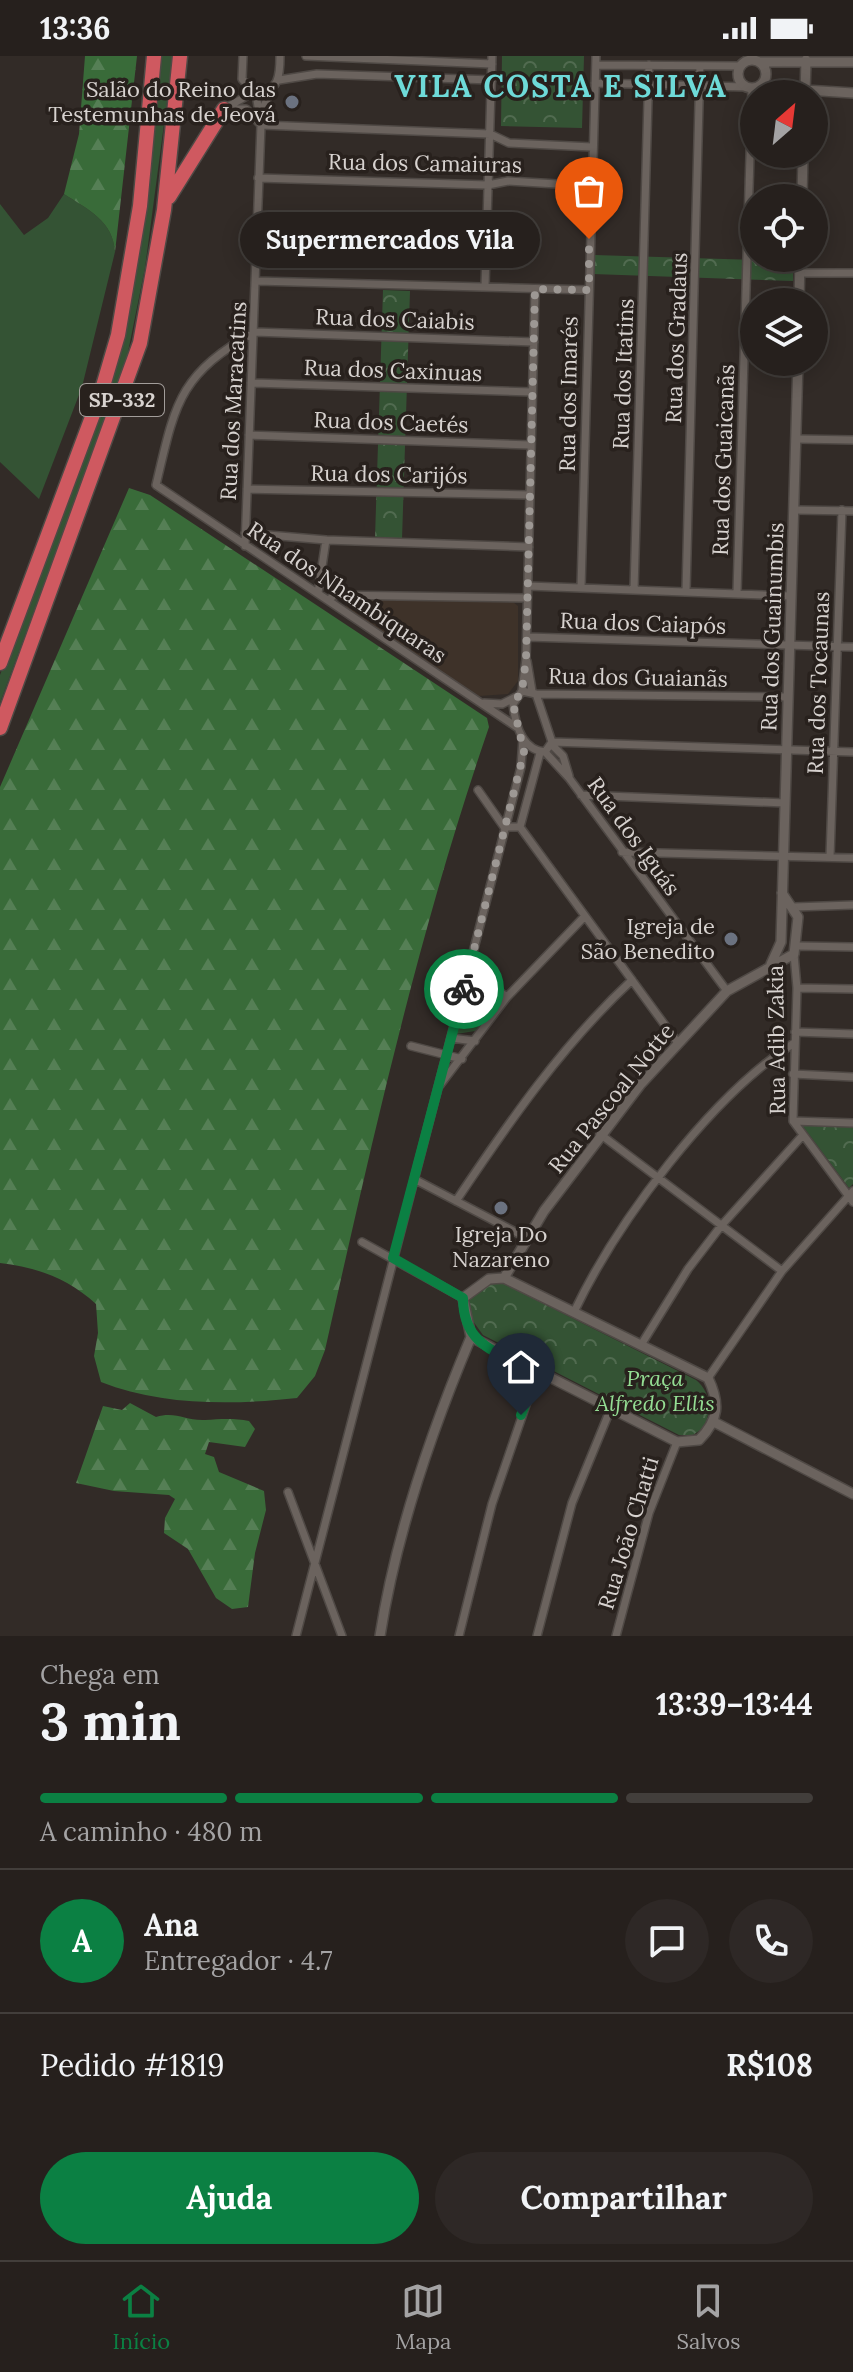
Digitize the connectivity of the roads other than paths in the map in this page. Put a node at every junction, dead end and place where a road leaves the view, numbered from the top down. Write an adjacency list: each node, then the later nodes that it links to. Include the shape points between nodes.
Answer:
1 (154, 56): 79 (highway, SP-332, via 138,220 118,335)
2 (180, 56): 37 (highway, SP-332)
3 (243, 56): 25 (street, Rua dos Maracatins, via 242,79)
4 (280, 56): 15 (street)
5 (306, 56): 6 (street)
6 (318, 58): 7 (street); 14 (street)
7 (492, 60): 16 (street)
8 (596, 60): 12 (street); 20 (street, Rua dos Imarés)
9 (752, 60): 10 (street); 13 (street); 17 (street, via 739,77); 18 (street, via 767,74)
10 (806, 60): 11 (street); 19 (street)
11 (853, 62)
12 (649, 65): 13 (street); 21 (street, Rua dos Itatins)
13 (700, 66): 22 (street, Rua dos Gradaus)
14 (317, 74): 15 (street); 16 (street)
15 (279, 80): 24 (street, Rua dos Maracatins)
16 (492, 80): 31 (street)
17 (743, 80)
18 (760, 80)
19 (805, 80)
20 (595, 83): 21 (street); 32 (street, Rua dos Imarés)
21 (649, 85): 22 (street); 67 (street, Rua dos Itatins)
22 (700, 87): 23 (street); 68 (street, Rua dos Gradaus)
23 (740, 87)
24 (271, 90): 25 (street); 29 (street, Rua dos Maracatins)
25 (254, 93): 28 (street); 29 (street, Rua dos Maracatins)
26 (828, 93): 27 (street)
27 (853, 93)
28 (224, 109): 30 (street, via 246,109); 37 (highway)
29 (261, 113): 30 (street, Rua dos Maracatins)
30 (261, 125): 31 (street); 34 (street, Rua dos Maracatins)
31 (490, 134): 32 (street, via 509,143); 35 (street)
32 (592, 147): 36 (street, Rua dos Imarés)
33 (750, 168): 70 (street, Rua dos Guaicanãs)
34 (258, 178): 35 (street, Rua dos Camaiuras); 38 (street, Rua dos Maracatins)
35 (488, 185): 36 (street, Rua dos Camaiuras, via 508,181); 39 (street)
36 (590, 186): 46 (street, Rua dos Imarés)
37 (164, 210): 84 (highway, SP-332, via 140,343)
38 (256, 228): 39 (street); 42 (street, Rua dos Maracatins)
39 (487, 235): 43 (street)
40 (800, 273): 41 (street); 44 (street)
41 (853, 273)
42 (257, 281): 43 (street); 47 (street, Rua dos Maracatins)
43 (485, 287): 45 (street)
44 (799, 288)
45 (535, 289): 46 (street); 48 (street)
46 (589, 290): 66 (street, Rua dos Imarés)
47 (255, 332): 48 (street, Rua dos Caiabis); 50 (street, Rua dos Maracatins); 63 (street, Rua dos Nhambiquaras, via 225,348 181,393 156,485)
48 (534, 342): 51 (street)
49 (798, 376): 53 (street, Rua dos Guainumbis)
50 (251, 383): 51 (street, Rua dos Caxinuas); 52 (street, Rua dos Maracatins)
51 (532, 392): 55 (street)
52 (249, 435): 55 (street, Rua dos Caetés); 56 (street, Rua dos Maracatins)
53 (797, 439): 54 (street); 58 (street, Rua dos Guainumbis)
54 (853, 440)
55 (531, 445): 57 (street)
56 (247, 489): 57 (street, Rua dos Carijós); 61 (street, Rua dos Maracatins)
57 (530, 495): 64 (street)
58 (795, 510): 59 (street); 71 (street, Rua dos Guainumbis)
59 (842, 510): 60 (street); 76 (street, Rua dos Tocaunas)
60 (853, 511)
61 (245, 533): 62 (street); 63 (street, Rua dos Maracatins)
62 (326, 540): 64 (street); 69 (street)
63 (245, 546): 69 (street, Rua dos Nhambiquaras)
64 (529, 547): 65 (street)
65 (528, 586): 66 (street); 72 (street)
66 (581, 588): 67 (street)
67 (634, 590): 68 (street)
68 (686, 591): 70 (street)
69 (318, 593): 73 (street, Rua dos Nhambiquaras)
70 (737, 593): 71 (street)
71 (791, 596): 75 (street, Rua dos Guainumbis)
72 (527, 598): 73 (street, via 335,595); 74 (street)
73 (328, 600): 83 (street, Rua dos Nhambiquaras)
74 (527, 637): 75 (street, Rua dos Caiapós); 78 (street)
75 (791, 646): 76 (street, Rua dos Caiapós); 82 (street, Rua dos Guainumbis)
76 (837, 647): 77 (street, Rua dos Caiapós); 90 (street, Rua dos Tocaunas)
77 (853, 647)
78 (526, 659): 80 (street, Rua dos Iguás); 81 (street)
79 (0, 663)
80 (534, 693): 81 (street, Rua dos Guaianãs); 82 (street, Rua dos Guaianãs); 87 (street, Rua dos Iguás, via 547,717)
81 (519, 694): 83 (street, via 502,704); 85 (street, via 513,704)
82 (788, 697): 88 (street, Rua dos Guainumbis)
83 (478, 702): 85 (street, Rua dos Nhambiquaras)
84 (0, 728)
85 (518, 728): 86 (street)
86 (523, 738): 89 (street, Rua dos Iguás); 96 (street, via 521,767)
87 (552, 744): 88 (street); 89 (street); 92 (street, Rua dos Iguás, via 563,756)
88 (786, 749): 90 (street); 95 (street, Rua dos Guainumbis)
89 (542, 752): 92 (street, Rua dos Iguás); 97 (street)
90 (833, 752): 91 (street); 100 (street, Rua dos Tocaunas)
91 (853, 752)
92 (569, 778): 94 (street, Rua dos Iguás)
93 (478, 790): 96 (street)
94 (581, 795): 95 (street); 98 (street, Rua dos Iguás)
95 (785, 803): 99 (street, Rua dos Guainumbis)
96 (504, 827): 97 (street); 109 (street)
97 (520, 827): 105 (street)
98 (622, 852): 99 (street); 113 (street, Rua dos Iguás)
99 (784, 856): 100 (street); 102 (street, Rua dos Guainumbis)
100 (830, 857): 101 (street)
101 (853, 858)
102 (782, 893): 104 (street); 108 (street, Rua dos Guainumbis, via 781,942)
103 (853, 905): 104 (street)
104 (794, 907): 107 (street)
105 (585, 916): 110 (street); 114 (street)
106 (853, 947): 107 (street)
107 (795, 950): 108 (street); 111 (street, Rua Adib Zakia)
108 (771, 964): 113 (street, Rua Pascoal Notte)
109 (468, 970): 114 (street); 117 (street)
110 (632, 980): 119 (street); 134 (street, via 558,1058)
111 (797, 988): 112 (street); 115 (street, Rua Adib Zakia)
112 (853, 989)
113 (727, 991): 119 (street, Rua Pascoal Notte)
114 (507, 997): 118 (street)
115 (795, 1032): 116 (street); 120 (street, Rua Adib Zakia)
116 (853, 1034)
117 (451, 1038): 118 (street); 122 (street)
118 (475, 1041): 123 (street)
119 (678, 1043): 129 (street, Rua Pascoal Notte)
120 (794, 1043): 124 (street, Rua Adib Zakia); 132 (street, via 696,1132)
121 (411, 1046): 122 (street)
122 (446, 1055): 123 (street); 126 (street)
123 (462, 1059): 126 (street)
124 (793, 1074): 125 (street); 127 (street, Rua Adib Zakia)
125 (853, 1077)
126 (439, 1087): 131 (street)
127 (793, 1121): 128 (street); 130 (street, Rua Adib Zakia)
128 (853, 1123)
129 (600, 1134): 132 (street); 136 (street, Rua Pascoal Notte)
130 (803, 1135): 133 (street, Rua Adib Zakia); 135 (street)
131 (414, 1179): 134 (street); 138 (street)
132 (660, 1180): 135 (street); 142 (street)
133 (852, 1196): 139 (street)
134 (456, 1201): 136 (street)
135 (721, 1226): 139 (street); 144 (street)
136 (527, 1238): 140 (street, Rua Pascoal Notte)
137 (362, 1242): 138 (street)
138 (393, 1258): 141 (street); 152 (street)
139 (782, 1271): 146 (street)
140 (504, 1278): 141 (street, via 489,1279); 142 (street)
141 (463, 1298): 143 (street)
142 (574, 1312): 144 (street)
143 (471, 1337): 145 (street); 153 (street, via 431,1437)
144 (641, 1345): 146 (street)
145 (537, 1373): 147 (street); 157 (street, via 492,1504)
146 (708, 1378): 148 (street, via 715,1392)
147 (611, 1408): 149 (street); 158 (street, via 572,1503)
148 (714, 1422): 149 (street, via 699,1440); 151 (street)
149 (677, 1442): 159 (street, Rua João Chatti, via 649,1513)
150 (288, 1492): 152 (street)
151 (853, 1494)
152 (316, 1562): 154 (street); 155 (street)
153 (381, 1631): 156 (street)
154 (296, 1636)
155 (342, 1636)
156 (372, 1636)
157 (459, 1636)
158 (537, 1636)
159 (616, 1636)

